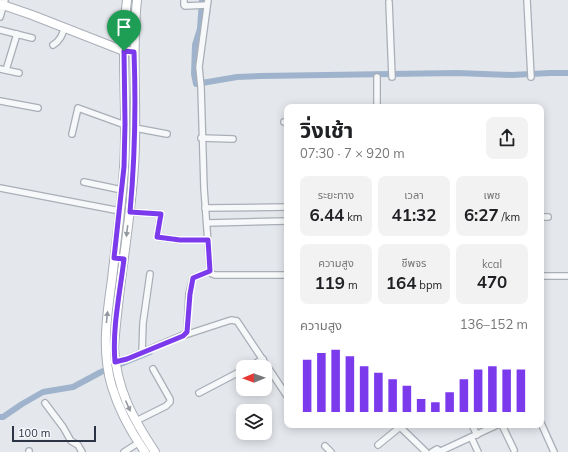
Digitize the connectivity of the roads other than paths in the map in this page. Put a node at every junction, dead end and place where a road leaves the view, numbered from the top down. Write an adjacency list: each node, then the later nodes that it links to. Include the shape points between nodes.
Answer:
1 (127, 0): 14 (main road)
2 (137, 0): 15 (main road)
3 (184, 0): 7 (street, via 185,6)
4 (527, 0): 19 (street)
5 (389, 2): 18 (street)
6 (3, 3): 8 (street); 9 (main road)
7 (205, 3): 30 (street, via 199,67)
8 (0, 17)
9 (65, 28): 13 (street, via 61,39); 14 (main road)
10 (0, 30): 11 (street)
11 (17, 34): 12 (street); 16 (street)
12 (32, 38)
13 (53, 45)
14 (124, 51): 15 (main road); 21 (main road)
15 (134, 52): 22 (main road)
16 (3, 70): 17 (street)
17 (19, 73)
18 (392, 74)
19 (531, 75)
20 (377, 77): 24 (street)
21 (125, 91): 22 (main road); 26 (main road)
22 (135, 91): 27 (main road)
23 (0, 101): 25 (street)
24 (377, 104)
25 (38, 108)
26 (125, 124): 28 (street, via 78,108); 34 (main road)
27 (135, 128): 29 (street); 38 (main road)
28 (72, 134)
29 (167, 134)
30 (202, 138): 31 (street); 36 (street)
31 (233, 139)
32 (84, 182): 34 (street)
33 (0, 188): 37 (street)
34 (122, 190): 37 (main road)
35 (284, 207): 36 (street)
36 (205, 208): 42 (street)
37 (120, 210): 44 (main road)
38 (130, 212): 43 (street, via 161,214 157,237); 45 (main road, one-way to 45)
39 (544, 217): 40 (street)
40 (548, 217)
41 (284, 222): 42 (street)
42 (207, 223): 43 (street)
43 (208, 240): 46 (street)
44 (114, 258): 45 (main road); 54 (main road, one-way to 44, via 106,356 107,317)
45 (124, 259): 54 (main road)
46 (210, 271): 48 (street, via 215,275); 51 (street, via 193,278 188,330)
47 (150, 274): 52 (street)
48 (284, 275)
49 (544, 276): 50 (street)
50 (568, 276)
51 (183, 336): 52 (street); 53 (street, via 231,320 237,321)
52 (142, 352): 54 (street)
53 (263, 359): 57 (street)
54 (113, 368): 60 (main road, one-way to 60); 68 (main road, via 112,388)
55 (153, 369): 60 (street, via 170,402)
56 (236, 374): 58 (street)
57 (284, 391)
58 (199, 393)
59 (46, 402): 72 (street, via 71,441 78,445)
60 (136, 421): 75 (main road)
61 (397, 428): 69 (street)
62 (401, 428): 77 (street)
63 (473, 428): 67 (street)
64 (491, 428): 67 (street)
65 (503, 428): 71 (street)
66 (543, 428): 81 (street)
67 (474, 436): 79 (street); 80 (street)
68 (138, 443): 73 (street); 74 (main road)
69 (378, 445)
70 (325, 446): 76 (street)
71 (514, 450)
72 (82, 452)
73 (124, 452)
74 (145, 452)
75 (155, 452)
76 (331, 452)
77 (424, 452)
78 (432, 452): 79 (street, via 437,449)
79 (442, 452)
80 (478, 452)
81 (554, 452)

